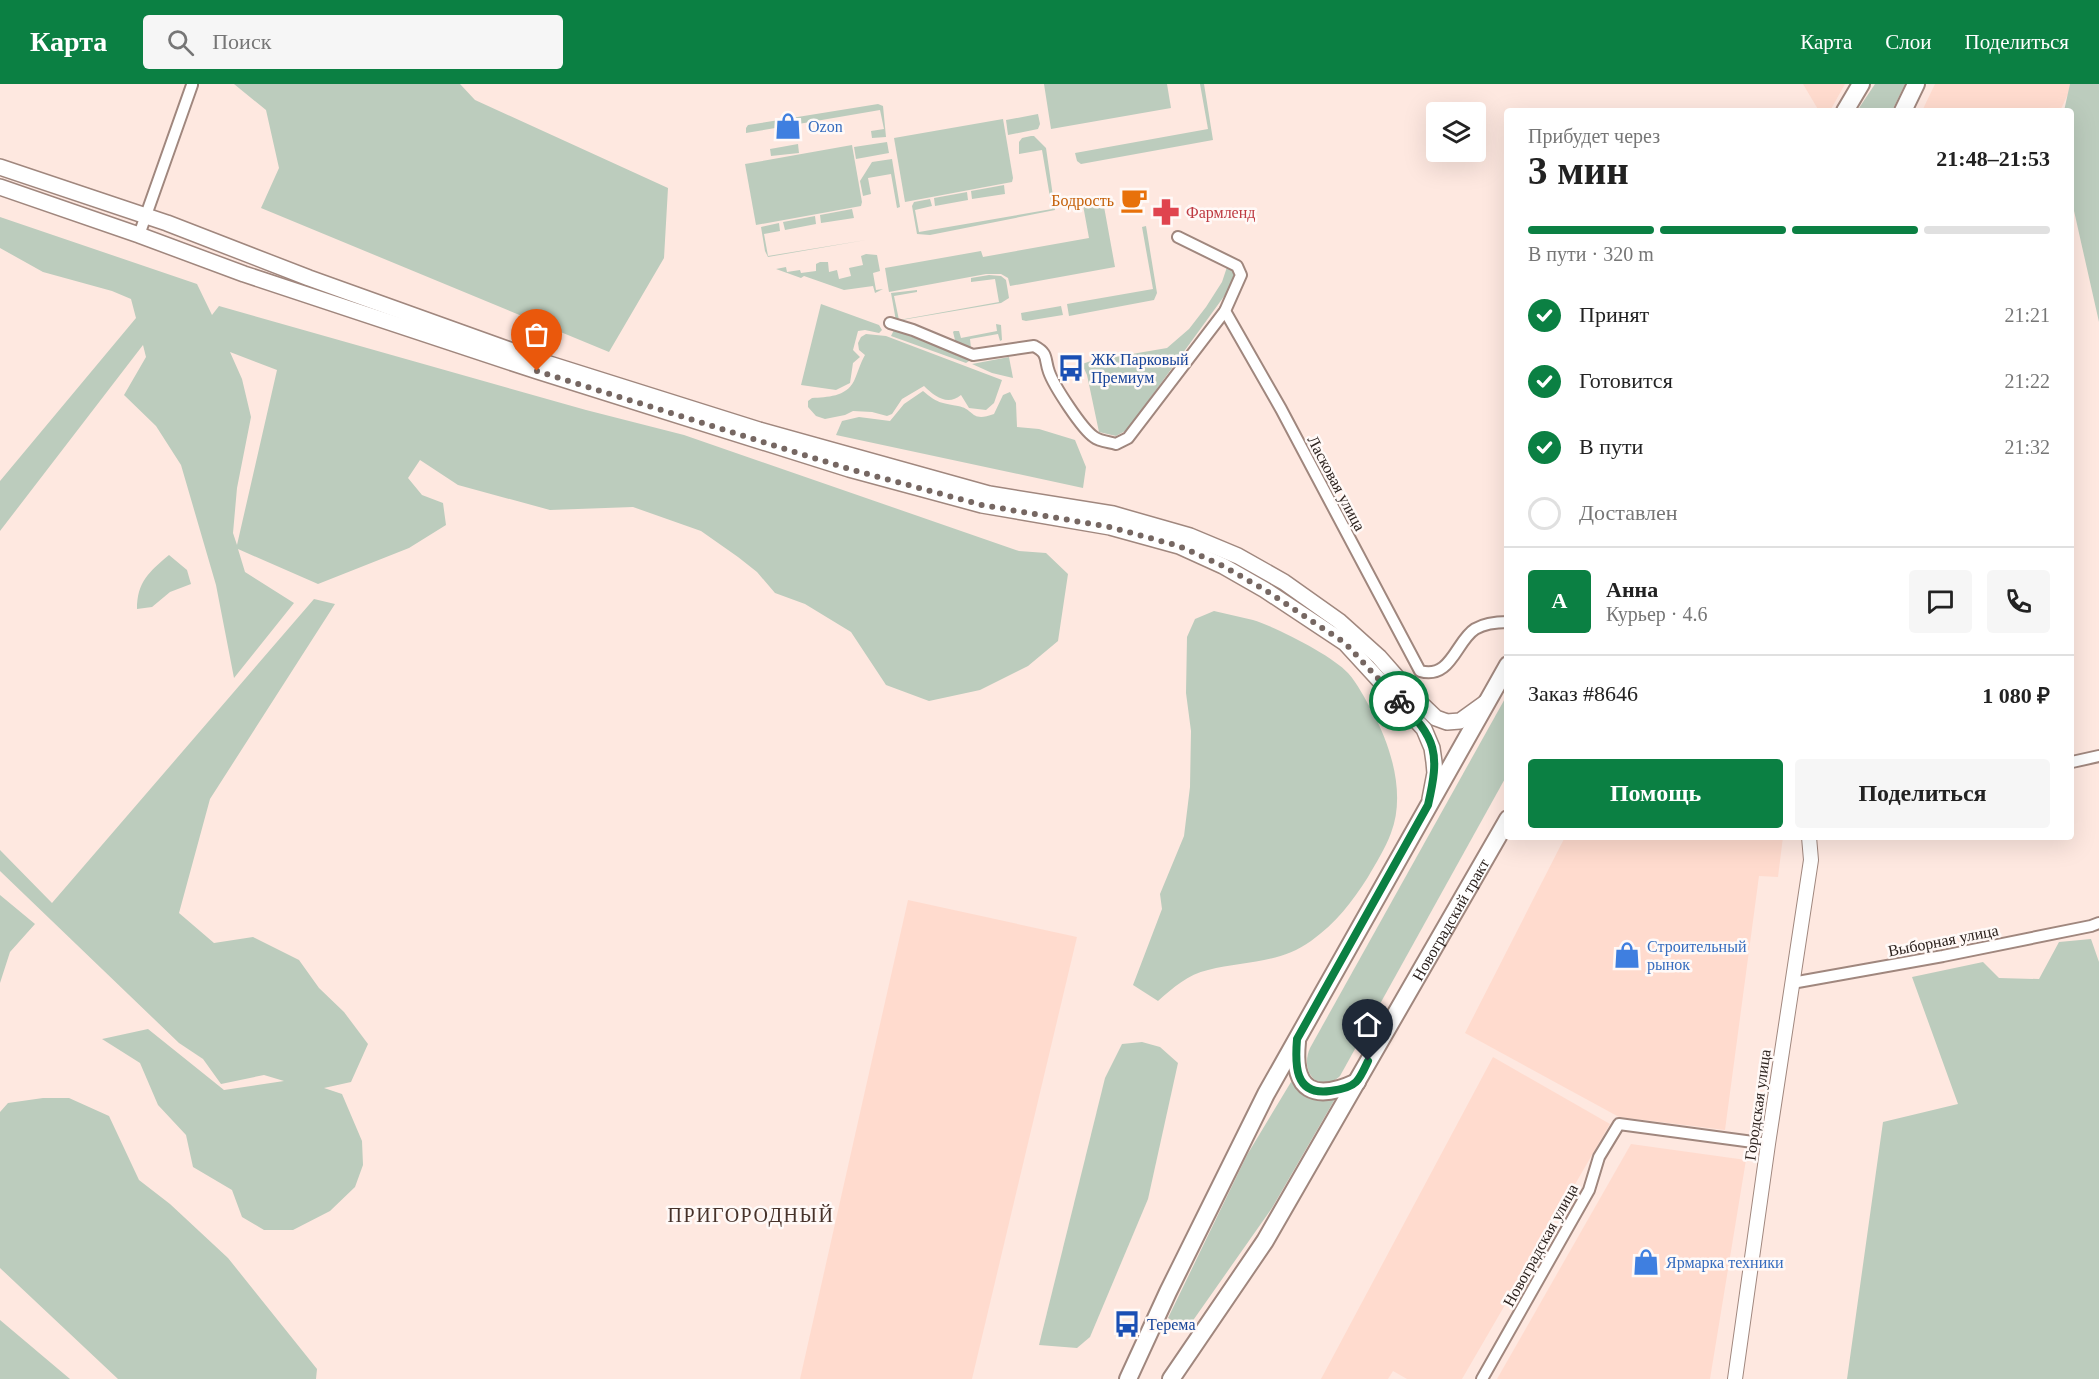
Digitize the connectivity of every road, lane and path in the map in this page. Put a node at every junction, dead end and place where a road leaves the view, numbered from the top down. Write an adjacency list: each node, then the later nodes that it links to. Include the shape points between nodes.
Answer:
1 (1861, 84): 4 (main road)
2 (1916, 84): 5 (main road)
3 (192, 85): 8 (street)
4 (1847, 108)
5 (1904, 108)
6 (0, 167): 8 (main road)
7 (0, 187): 9 (main road)
8 (146, 216): 9 (street); 15 (main road, via 543,362 759,430 989,494 1113,514 1190,537 1238,556 1284,582 1339,621 1436,718 1460,721)
9 (139, 235): 18 (main road, via 311,297 849,469 982,505 1110,527 1179,546 1265,590 1345,643 1427,734 1435,773)
10 (1178, 237): 11 (street, via 1237,266 1241,275)
11 (1225, 310): 12 (street, via 1128,438 1116,444 1094,438 1049,372 1042,350 1034,346 973,355); 13 (street, Ласковая улица, via 1420,671 1436,672 1474,629)
12 (890, 323)
13 (1504, 622)
14 (1504, 672): 15 (main road)
15 (1487, 701): 18 (main road)
16 (2099, 756): 17 (street)
17 (2074, 762)
18 (1428, 805): 23 (main road)
19 (1503, 831): 24 (main road, Новоградский тракт)
20 (1809, 840): 22 (street, Городская улица, via 1811,860)
21 (2099, 923): 22 (street, Выборная улица)
22 (1792, 983): 25 (street, Городская улица)
23 (1297, 1039): 24 (main road, via 1295,1061 1299,1077 1308,1088 1322,1092 1339,1090); 26 (main road, via 1266,1094)
24 (1356, 1082): 27 (main road, Новоградский тракт, via 1265,1241)
25 (1768, 1144): 28 (street, Новоградская улица, via 1619,1124 1599,1158 1589,1190); 29 (street, Городская улица)
26 (1128, 1379)
27 (1171, 1379)
28 (1482, 1379)
29 (1735, 1379)

